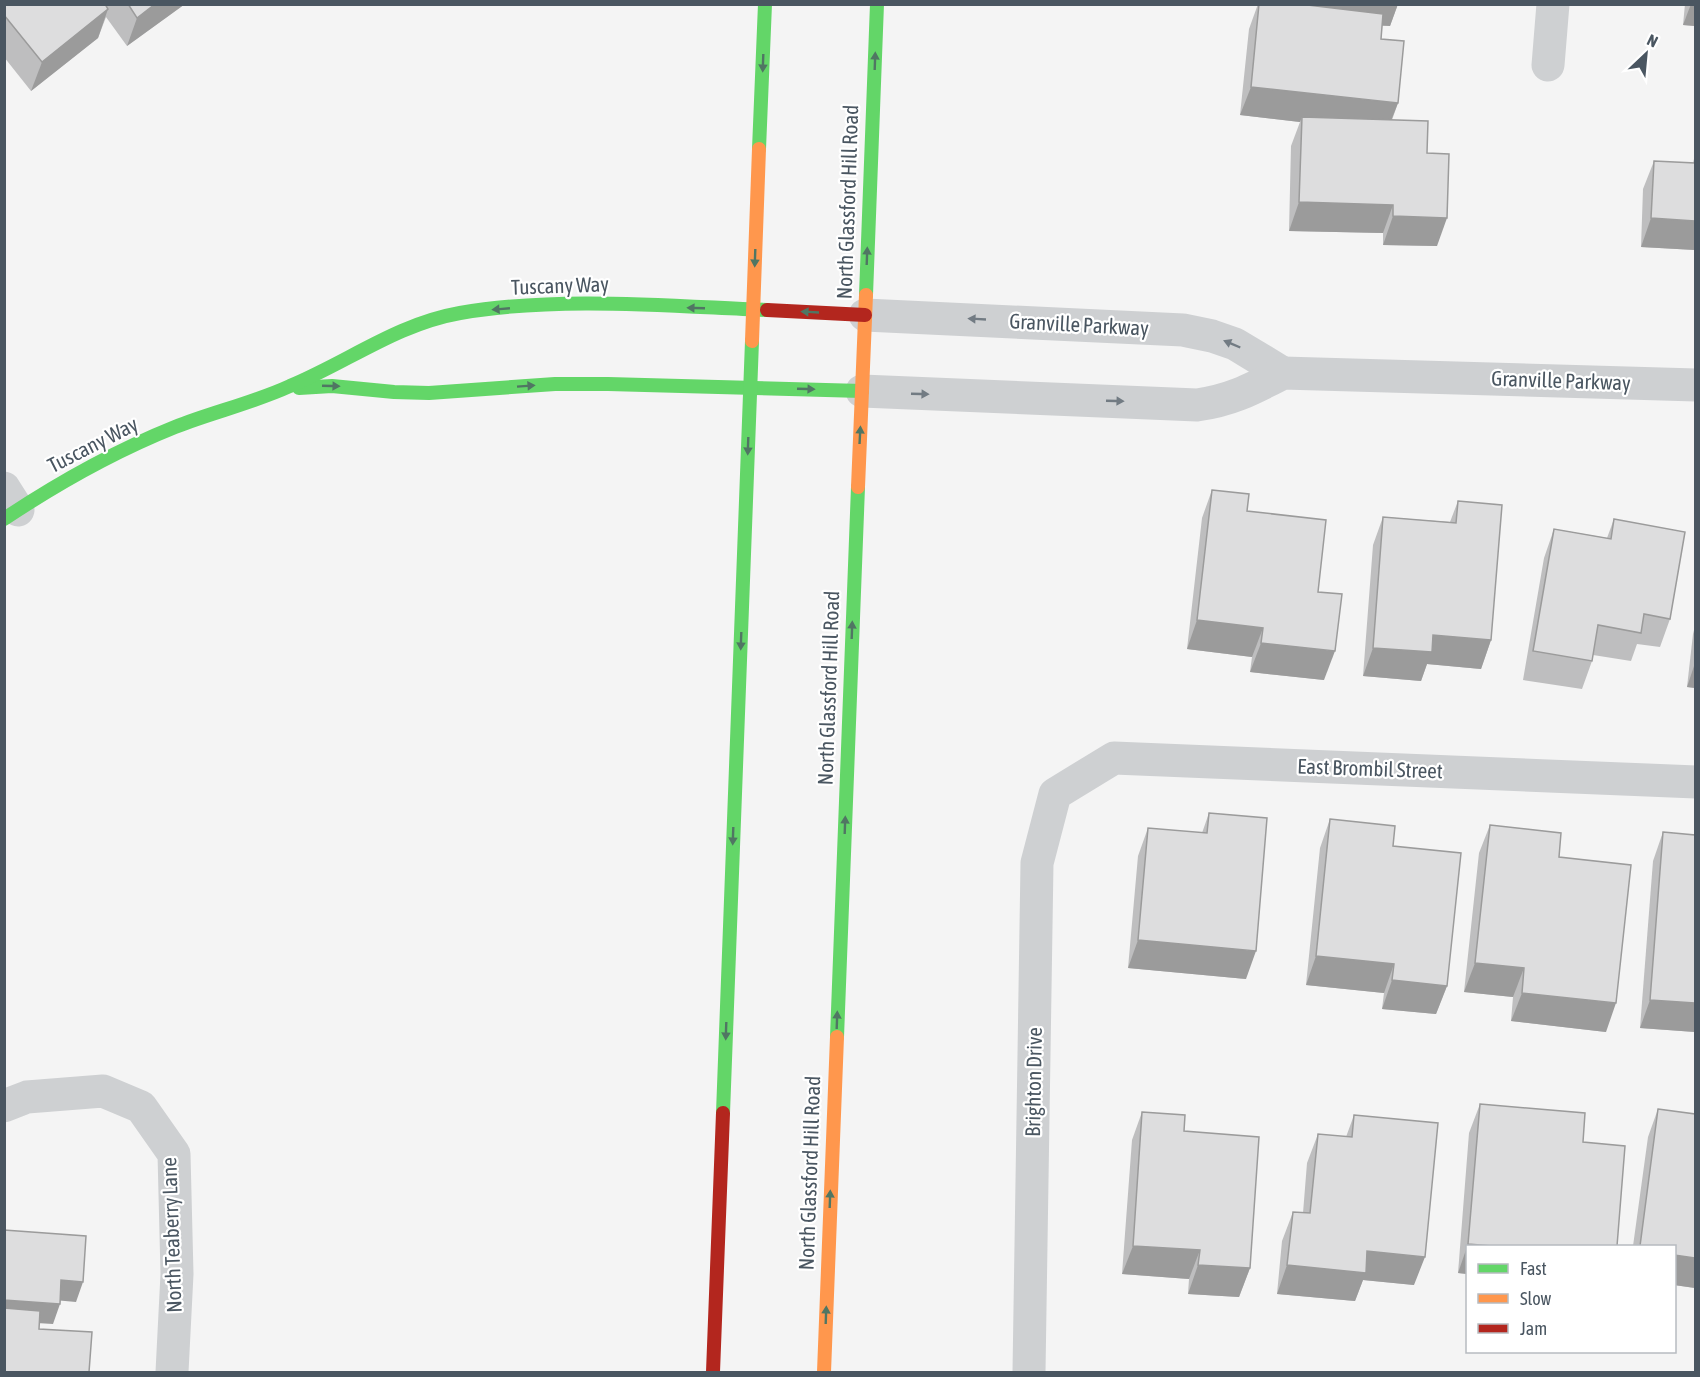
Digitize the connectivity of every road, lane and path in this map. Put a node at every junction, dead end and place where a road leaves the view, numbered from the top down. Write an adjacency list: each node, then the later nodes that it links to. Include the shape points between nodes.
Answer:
1 (765, 4): 5 (main road, one-way to 5)
2 (877, 4): 6 (main road, North Glassford Hill Road, one-way to 2)
3 (1553, 4): 4 (street)
4 (1548, 65)
5 (754, 309): 6 (main road, Tuscany Way, one-way to 5); 9 (main road); 11 (main road, Tuscany Way, one-way to 11, via 604,305 469,312 431,320 395,334)
6 (865, 315): 7 (street, Granville Parkway, one-way to 6, via 1235,344 1183,330); 10 (main road, North Glassford Hill Road)
7 (1283, 373): 8 (street, Granville Parkway); 10 (street, Granville Parkway, one-way to 7, via 1197,405 1239,396)
8 (1695, 385)
9 (751, 388): 10 (main road, Tuscany Way, one-way to 10); 11 (main road, Tuscany Way, one-way to 9, via 332,386 429,393 555,384); 17 (main road, one-way to 17)
10 (862, 391): 18 (main road, North Glassford Hill Road, one-way to 10)
11 (273, 393): 12 (main road, Tuscany Way, via 143,441)
12 (9, 506)
13 (1695, 782): 14 (street, East Brombil Street, via 1114,758)
14 (1054, 794): 19 (street, Brighton Drive, via 1037,863)
15 (4, 1106): 16 (street, North Teaberry Lane, via 27,1097 103,1091 141,1107 174,1154 177,1274)
16 (172, 1372)
17 (713, 1372)
18 (824, 1372)
19 (1029, 1372)

